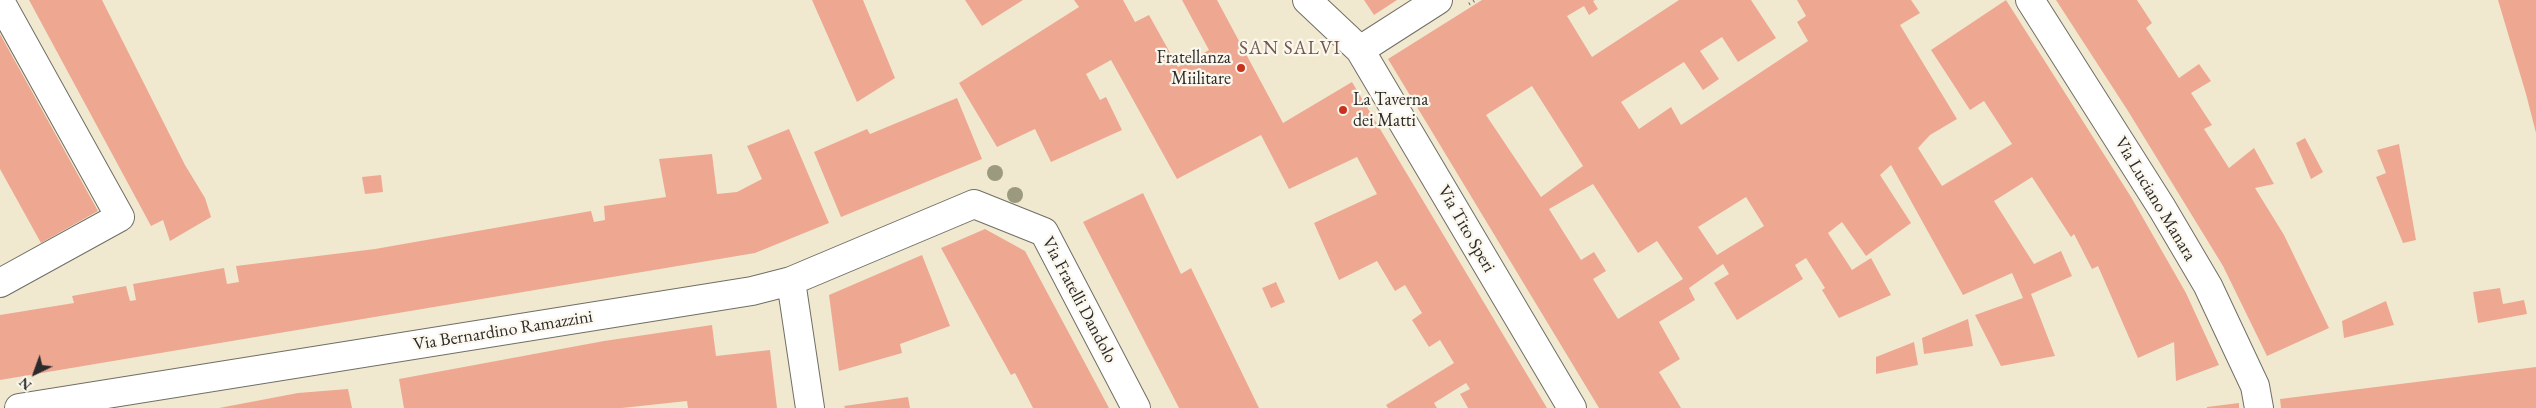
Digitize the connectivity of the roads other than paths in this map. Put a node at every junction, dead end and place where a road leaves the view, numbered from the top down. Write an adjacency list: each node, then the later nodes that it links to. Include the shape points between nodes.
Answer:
1 (1307, 0): 5 (street, Via Tito Speri)
2 (1438, 0): 5 (street)
3 (2030, 0): 13 (street, Via Luciano Manara, via 2208,286 2249,371)
4 (0, 1): 8 (street, via 120,217)
5 (1360, 50): 12 (street, Via Tito Speri)
6 (974, 204): 7 (street, Via Bernardino Ramazzini); 11 (street, Via Fratelli Dandolo, via 1044,232)
7 (791, 280): 9 (street, Via Bernardino Ramazzini, via 752,291); 10 (street)
8 (0, 283)
9 (19, 408)
10 (810, 408)
11 (1136, 408)
12 (1572, 408)
13 (2258, 408)

